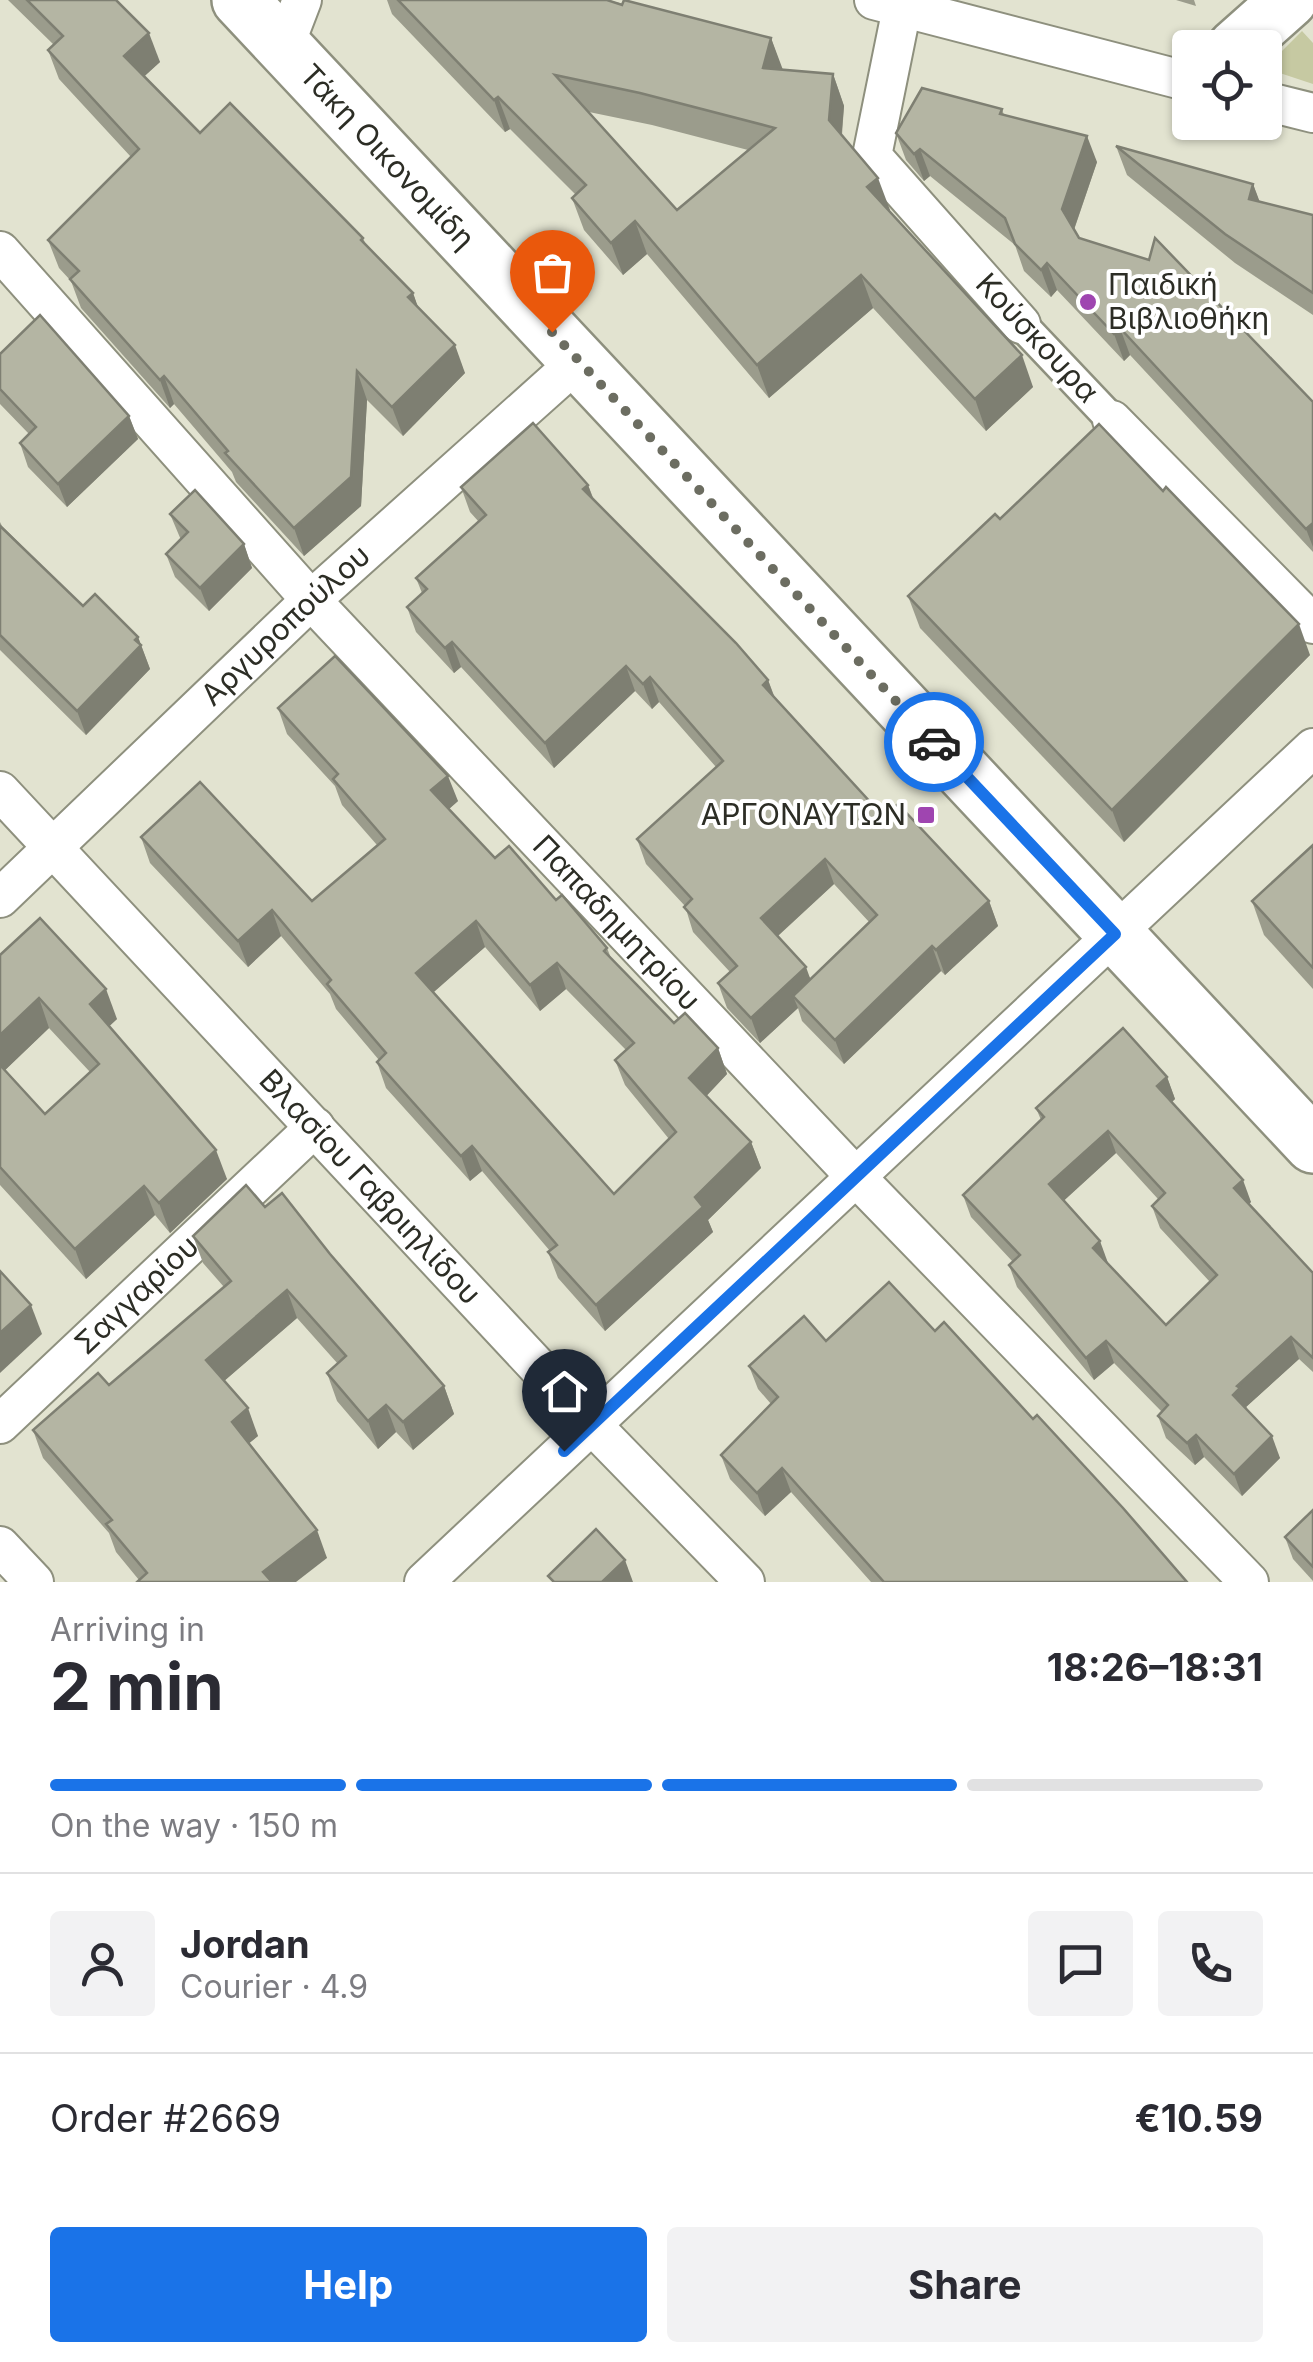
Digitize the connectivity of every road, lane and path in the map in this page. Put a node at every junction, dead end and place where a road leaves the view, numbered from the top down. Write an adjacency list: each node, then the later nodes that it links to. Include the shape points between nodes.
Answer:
1 (240, 0): 4 (main road, Τάκη Οικονομίδη)
2 (1289, 0): 5 (main road)
3 (888, 4): 6 (street); 10 (street, Κούσκουρα, via 872,156)
4 (293, 23): 11 (main road, Τάκη Οικονομίδη)
5 (1255, 30)
6 (1172, 77)
7 (1282, 105): 8 (street)
8 (1313, 113)
9 (0, 251): 13 (street, Παπαδημητρίου)
10 (1021, 324): 12 (street, Κούσκουρα)
11 (578, 361): 13 (street, Αργυροπούλου); 19 (main road, Τάκη Οικονομίδη)
12 (1112, 420): 14 (street, Κούσκουρα)
13 (311, 600): 17 (street, Αργυροπούλου); 22 (street, Παπαδημητρίου)
14 (1313, 624)
15 (1313, 748): 19 (street)
16 (0, 791): 17 (street, Βλασίου Γαβριηλίδου)
17 (53, 847): 18 (street, Αργυροπούλου); 20 (street, Βλασίου Γαβριηλίδου)
18 (0, 898)
19 (1115, 934): 21 (main road, Τάκη Οικονομίδη); 22 (street)
20 (315, 1127): 23 (street, Σαγγαρίου); 24 (street, Βλασίου Γαβριηλίδου)
21 (1313, 1144)
22 (856, 1177): 24 (street); 29 (street, Παπαδημητρίου)
23 (0, 1424)
24 (592, 1425): 27 (street); 28 (street, Βλασίου Γαβριηλίδου)
25 (0, 1546): 26 (street)
26 (34, 1582)
27 (424, 1582)
28 (746, 1582)
29 (1249, 1582)

